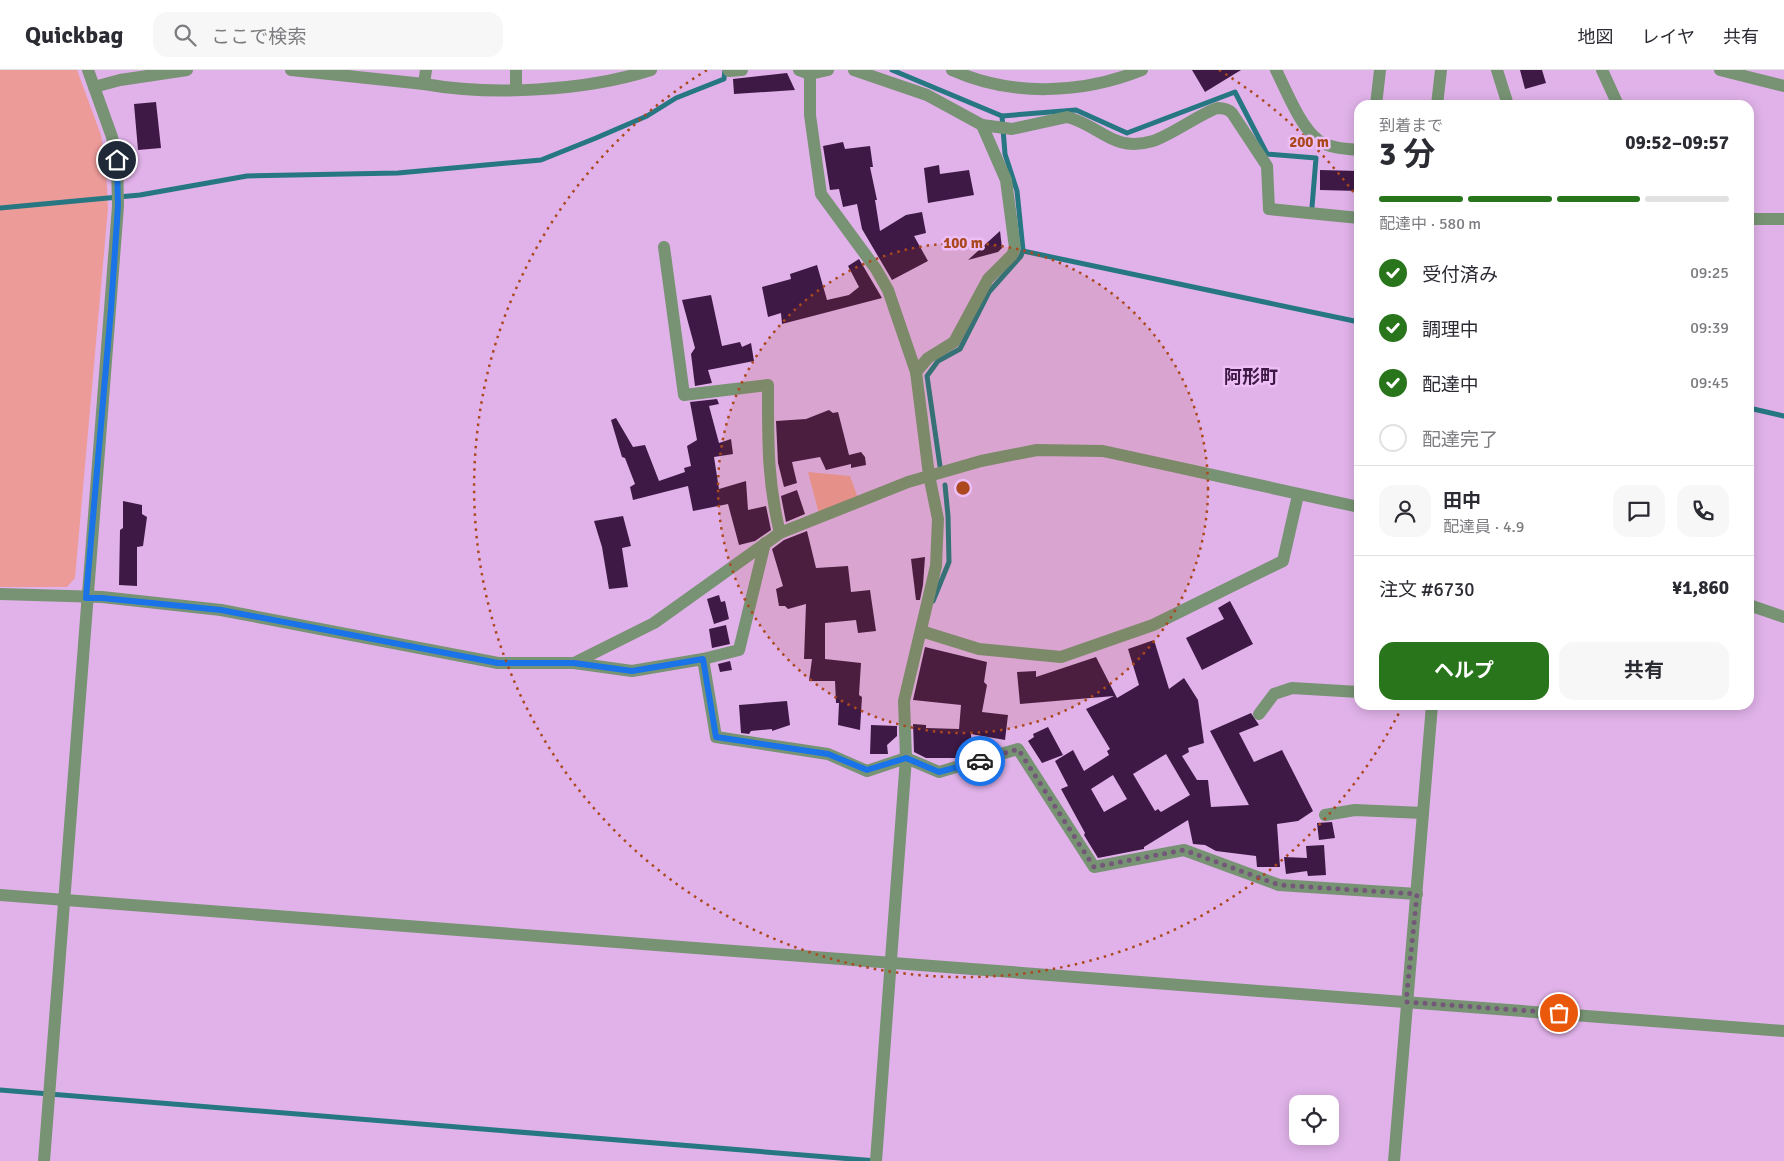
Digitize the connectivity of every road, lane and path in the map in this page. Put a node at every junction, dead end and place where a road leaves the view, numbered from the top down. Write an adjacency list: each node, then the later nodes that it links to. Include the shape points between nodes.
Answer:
1 (88, 70): 23 (street)
2 (187, 70): 23 (street)
3 (291, 70): 21 (street)
4 (426, 70): 21 (street)
5 (516, 70): 24 (street)
6 (651, 70): 18 (street)
7 (828, 70): 17 (street)
8 (854, 70): 29 (street, via 927,95)
9 (952, 70): 19 (street)
10 (1142, 70): 20 (street)
11 (1276, 70): 30 (street, via 1304,122 1318,140 1337,148)
12 (1380, 70): 25 (street)
13 (1441, 70): 26 (street)
14 (1497, 70): 27 (street)
15 (1602, 70): 28 (street)
16 (1720, 70): 22 (street)
17 (805, 72): 35 (street, via 821,194 888,290)
18 (625, 73): 24 (street, via 601,83)
19 (979, 75): 20 (street, via 1029,89 1063,88)
20 (1108, 76)
21 (424, 84): 24 (street)
22 (1784, 86)
23 (94, 87): 42 (street, via 117,160 118,206)
24 (516, 90)
25 (1377, 100)
26 (1438, 100)
27 (1506, 100)
28 (1616, 100)
29 (988, 126): 31 (street, via 1012,129 1067,117 1109,139 1138,143 1165,136 1216,108 1227,109 1268,166 1269,209); 35 (street, via 1006,180 1015,248 988,279 954,342 928,358)
30 (1354, 150)
31 (1354, 218)
32 (1754, 218): 33 (street)
33 (1784, 219)
34 (664, 247): 39 (street, via 684,395 768,385 769,474)
35 (916, 372): 36 (street)
36 (929, 475): 37 (street, via 1037,450 1103,451); 39 (street); 45 (street, via 938,518 936,566)
37 (1298, 495): 38 (street); 45 (street, via 1284,561 1153,625 1061,657 979,648)
38 (1354, 506)
39 (780, 532): 40 (street)
40 (765, 543): 46 (street, via 739,650); 47 (street, via 654,623)
41 (0, 594): 42 (street)
42 (86, 598): 47 (street, via 221,610 498,663); 56 (street)
43 (1754, 607): 44 (street)
44 (1784, 617)
45 (921, 632): 51 (street, via 904,701)
46 (703, 659): 47 (street, via 632,671); 51 (street, via 716,737 828,754 867,770)
47 (574, 663)
48 (1354, 692): 50 (street, via 1292,688 1274,694)
49 (1432, 710): 52 (street)
50 (1259, 714)
51 (906, 758): 54 (street, via 939,772 1018,749 1094,867 1184,850 1279,885); 57 (street)
52 (1423, 813): 53 (street, via 1355,810); 54 (street)
53 (1324, 815)
54 (1417, 894): 58 (street)
55 (0, 895): 56 (street)
56 (63, 900): 57 (street); 61 (street)
57 (892, 963): 58 (street); 60 (street)
58 (1406, 1002): 59 (street); 62 (street)
59 (1784, 1031)
60 (876, 1158)
61 (44, 1161)
62 (1394, 1161)

